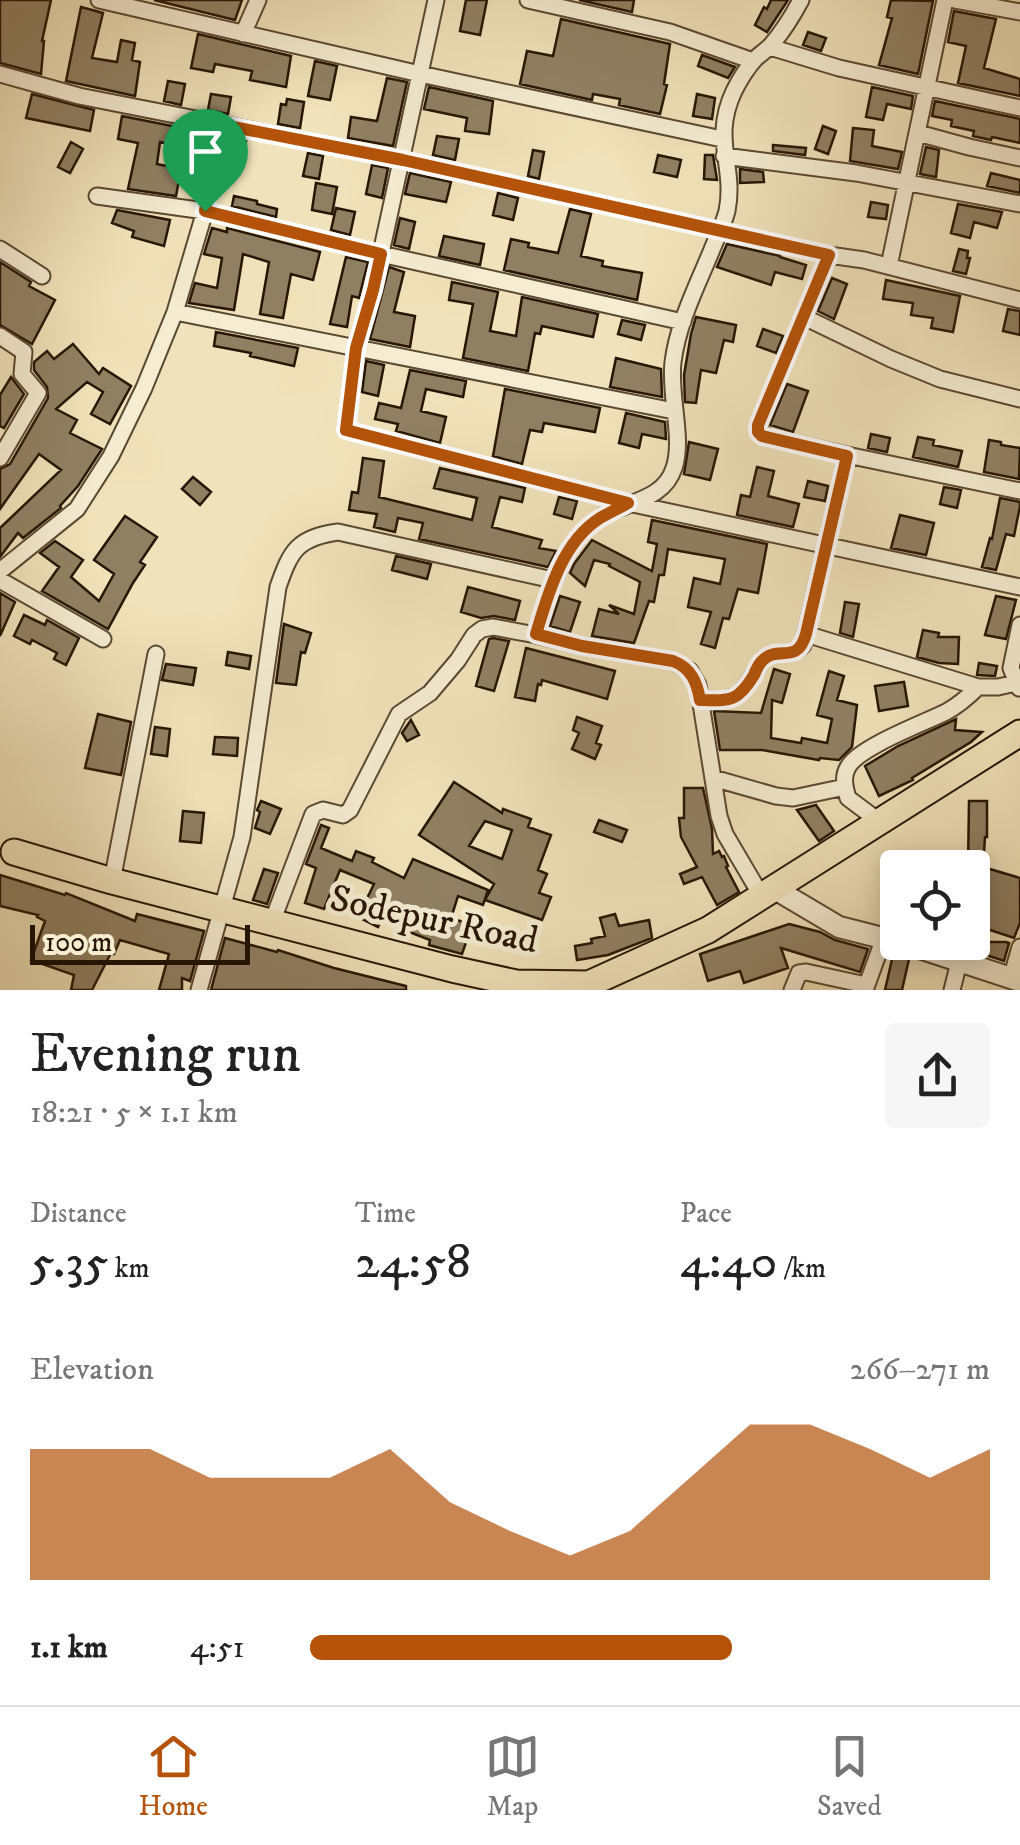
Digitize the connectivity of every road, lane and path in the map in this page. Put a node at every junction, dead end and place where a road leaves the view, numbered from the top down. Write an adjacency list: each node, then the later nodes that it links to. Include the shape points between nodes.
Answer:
1 (99, 0): 9 (street)
2 (258, 0): 9 (street)
3 (436, 0): 13 (street)
4 (528, 0): 11 (street, via 670,32)
5 (802, 0): 10 (street)
6 (945, 0): 14 (street)
7 (955, 0): 8 (street)
8 (1020, 12)
9 (243, 34): 13 (street)
10 (770, 47): 11 (street); 14 (street)
11 (753, 60): 18 (street, via 724,116)
12 (0, 74): 16 (street)
13 (420, 74): 18 (street); 20 (street)
14 (928, 88): 15 (street); 17 (street)
15 (1020, 108)
16 (218, 124): 20 (street); 24 (street)
17 (918, 134): 19 (street); 21 (street)
18 (723, 147): 21 (street); 25 (street, via 729,186)
19 (1020, 158)
20 (403, 160): 25 (street); 27 (street)
21 (907, 182): 23 (street); 29 (street)
22 (97, 196): 24 (street)
23 (1020, 204)
24 (205, 211): 27 (street); 32 (street)
25 (720, 230): 28 (street); 34 (street)
26 (0, 248): 30 (street)
27 (381, 254): 34 (street); 36 (street)
28 (829, 255): 29 (street); 33 (street)
29 (889, 266): 31 (street)
30 (42, 276)
31 (1020, 300)
32 (175, 312): 36 (street); 44 (street, via 111,456 77,509)
33 (804, 317): 37 (street, via 940,379); 39 (street, via 758,432)
34 (683, 322): 38 (street, via 674,360)
35 (0, 336): 40 (street, via 24,352 22,374 38,393)
36 (356, 348): 38 (street); 42 (street, via 346,430)
37 (1020, 398)
38 (674, 412): 42 (street, via 678,448 666,486)
39 (847, 456): 41 (street); 43 (street)
40 (0, 458)
41 (1020, 491)
42 (628, 503): 43 (street); 46 (street, via 576,540)
43 (826, 546): 47 (street); 50 (street)
44 (2, 564)
45 (0, 580): 51 (street)
46 (554, 580): 49 (street); 63 (street, via 338,532 303,542 278,587 242,837)
47 (1020, 587)
48 (1020, 625): 53 (street, via 1010,668)
49 (536, 634): 55 (street, via 673,661 690,671); 64 (street, via 482,629 430,693 400,714 350,810 313,814)
50 (806, 634): 54 (street); 55 (street, via 798,650 762,661 744,693)
51 (104, 639)
52 (156, 654): 61 (street)
53 (1018, 686): 54 (street)
54 (978, 688): 58 (street, via 854,759)
55 (700, 700): 57 (street)
56 (1020, 733): 59 (main road, Sodepur Road)
57 (713, 778): 58 (street, via 793,798); 62 (street, via 725,834)
58 (845, 787): 59 (street, via 856,806)
59 (880, 822): 62 (main road, Sodepur Road)
60 (5, 849): 61 (main road, Sodepur Road)
61 (112, 881): 63 (main road, Sodepur Road)
62 (768, 893): 65 (street, via 840,927); 71 (main road, Sodepur Road, via 708,930 589,984)
63 (221, 909): 64 (main road, Sodepur Road); 73 (street)
64 (272, 922): 71 (main road, Sodepur Road)
65 (880, 937)
66 (1020, 947): 70 (street)
67 (882, 960): 72 (street)
68 (953, 960): 69 (street)
69 (959, 962): 70 (street); 75 (street)
70 (1015, 980)
71 (516, 987)
72 (865, 988): 74 (street, via 806,972)
73 (199, 990)
74 (792, 990)
75 (952, 990)

